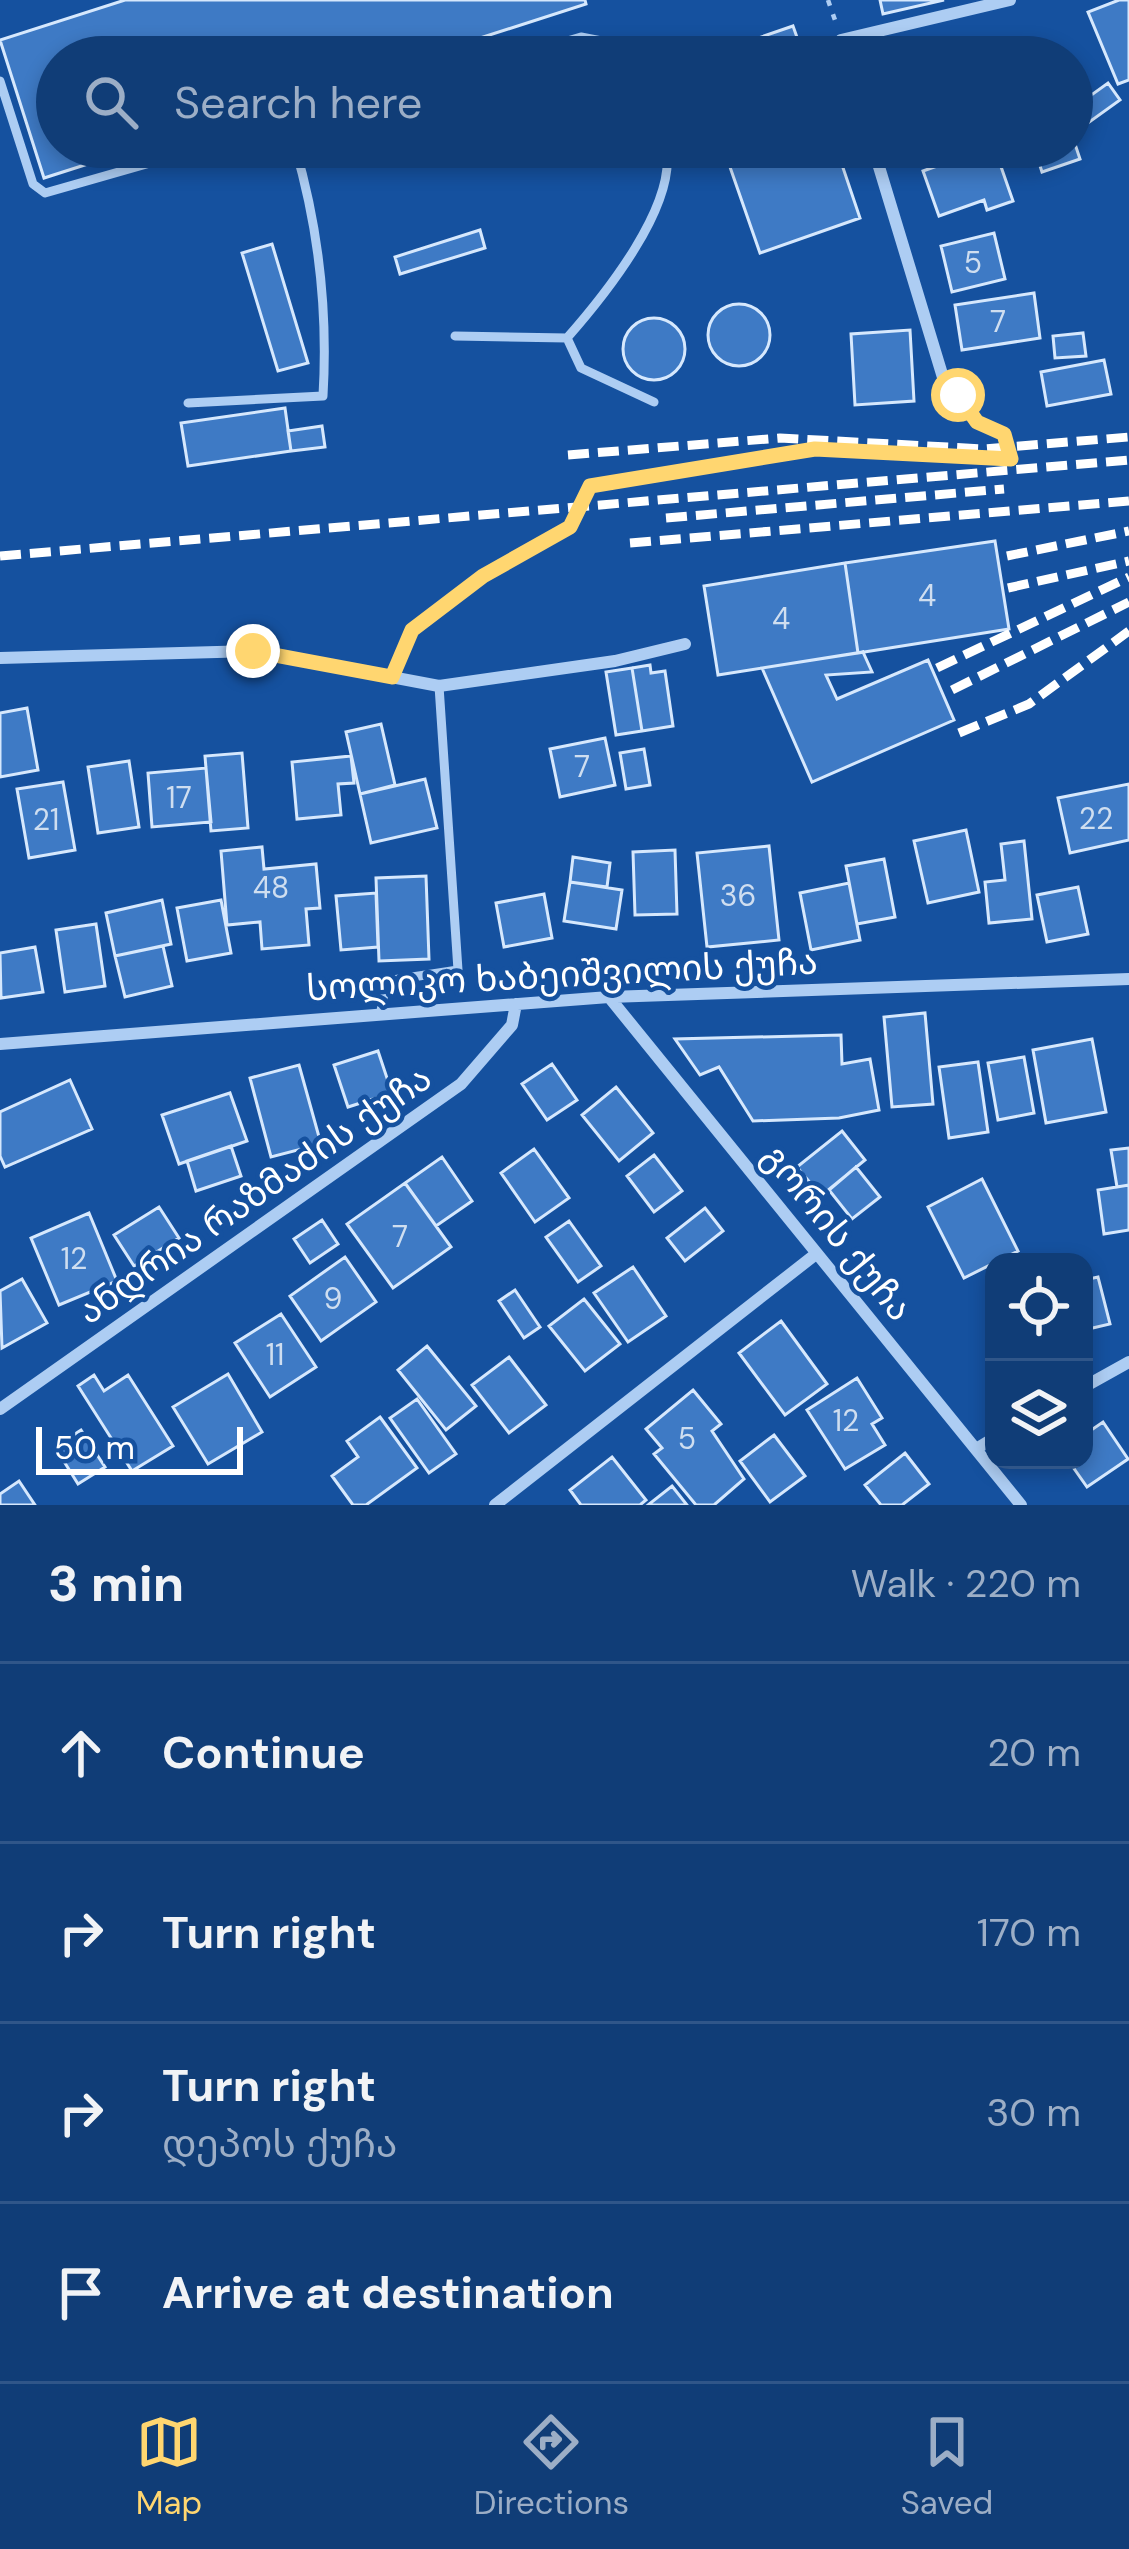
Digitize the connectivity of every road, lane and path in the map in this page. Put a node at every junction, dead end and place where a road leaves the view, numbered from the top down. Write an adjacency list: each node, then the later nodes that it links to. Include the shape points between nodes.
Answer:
1 (1010, 0): 2 (street)
2 (858, 36)
3 (0, 81): 4 (lane, via 33,184 45,194)
4 (134, 168)
5 (301, 168): 12 (lane, via 327,324 323,396)
6 (670, 168): 9 (lane, via 607,293)
7 (880, 168): 10 (street)
8 (455, 336): 9 (lane)
9 (566, 338): 11 (lane, via 581,368)
10 (945, 385): 15 (path, via 977,422 1004,434 1011,459 815,449 590,486 570,527 483,576 412,630)
11 (654, 402)
12 (188, 403)
13 (685, 644): 16 (street)
14 (0, 658): 15 (street, via 253,651)
15 (392, 677): 16 (street)
16 (439, 686): 20 (lane, via 458,970 386,981)
17 (1129, 979): 18 (street, სოლიკო ხაბეიშვილის ქუჩა)
18 (609, 997): 19 (street, სოლიკო ხაბეიშვილის ქუჩა); 22 (street, გორის ქუჩა)
19 (516, 1004): 20 (street, სოლიკო ხაბეიშვილის ქუჩა); 25 (street, ანდრია რაზმაძის ქუჩა, via 512,1025 461,1084)
20 (381, 1011): 21 (street, სოლიკო ხაბეიშვილის ქუჩა)
21 (0, 1044)
22 (816, 1254): 27 (street, გორის ქუჩა); 28 (street)
23 (1129, 1362): 24 (street)
24 (1093, 1383)
25 (0, 1409)
26 (985, 1444): 27 (street)
27 (976, 1449): 29 (street, გორის ქუჩა)
28 (495, 1505)
29 (1021, 1505)

